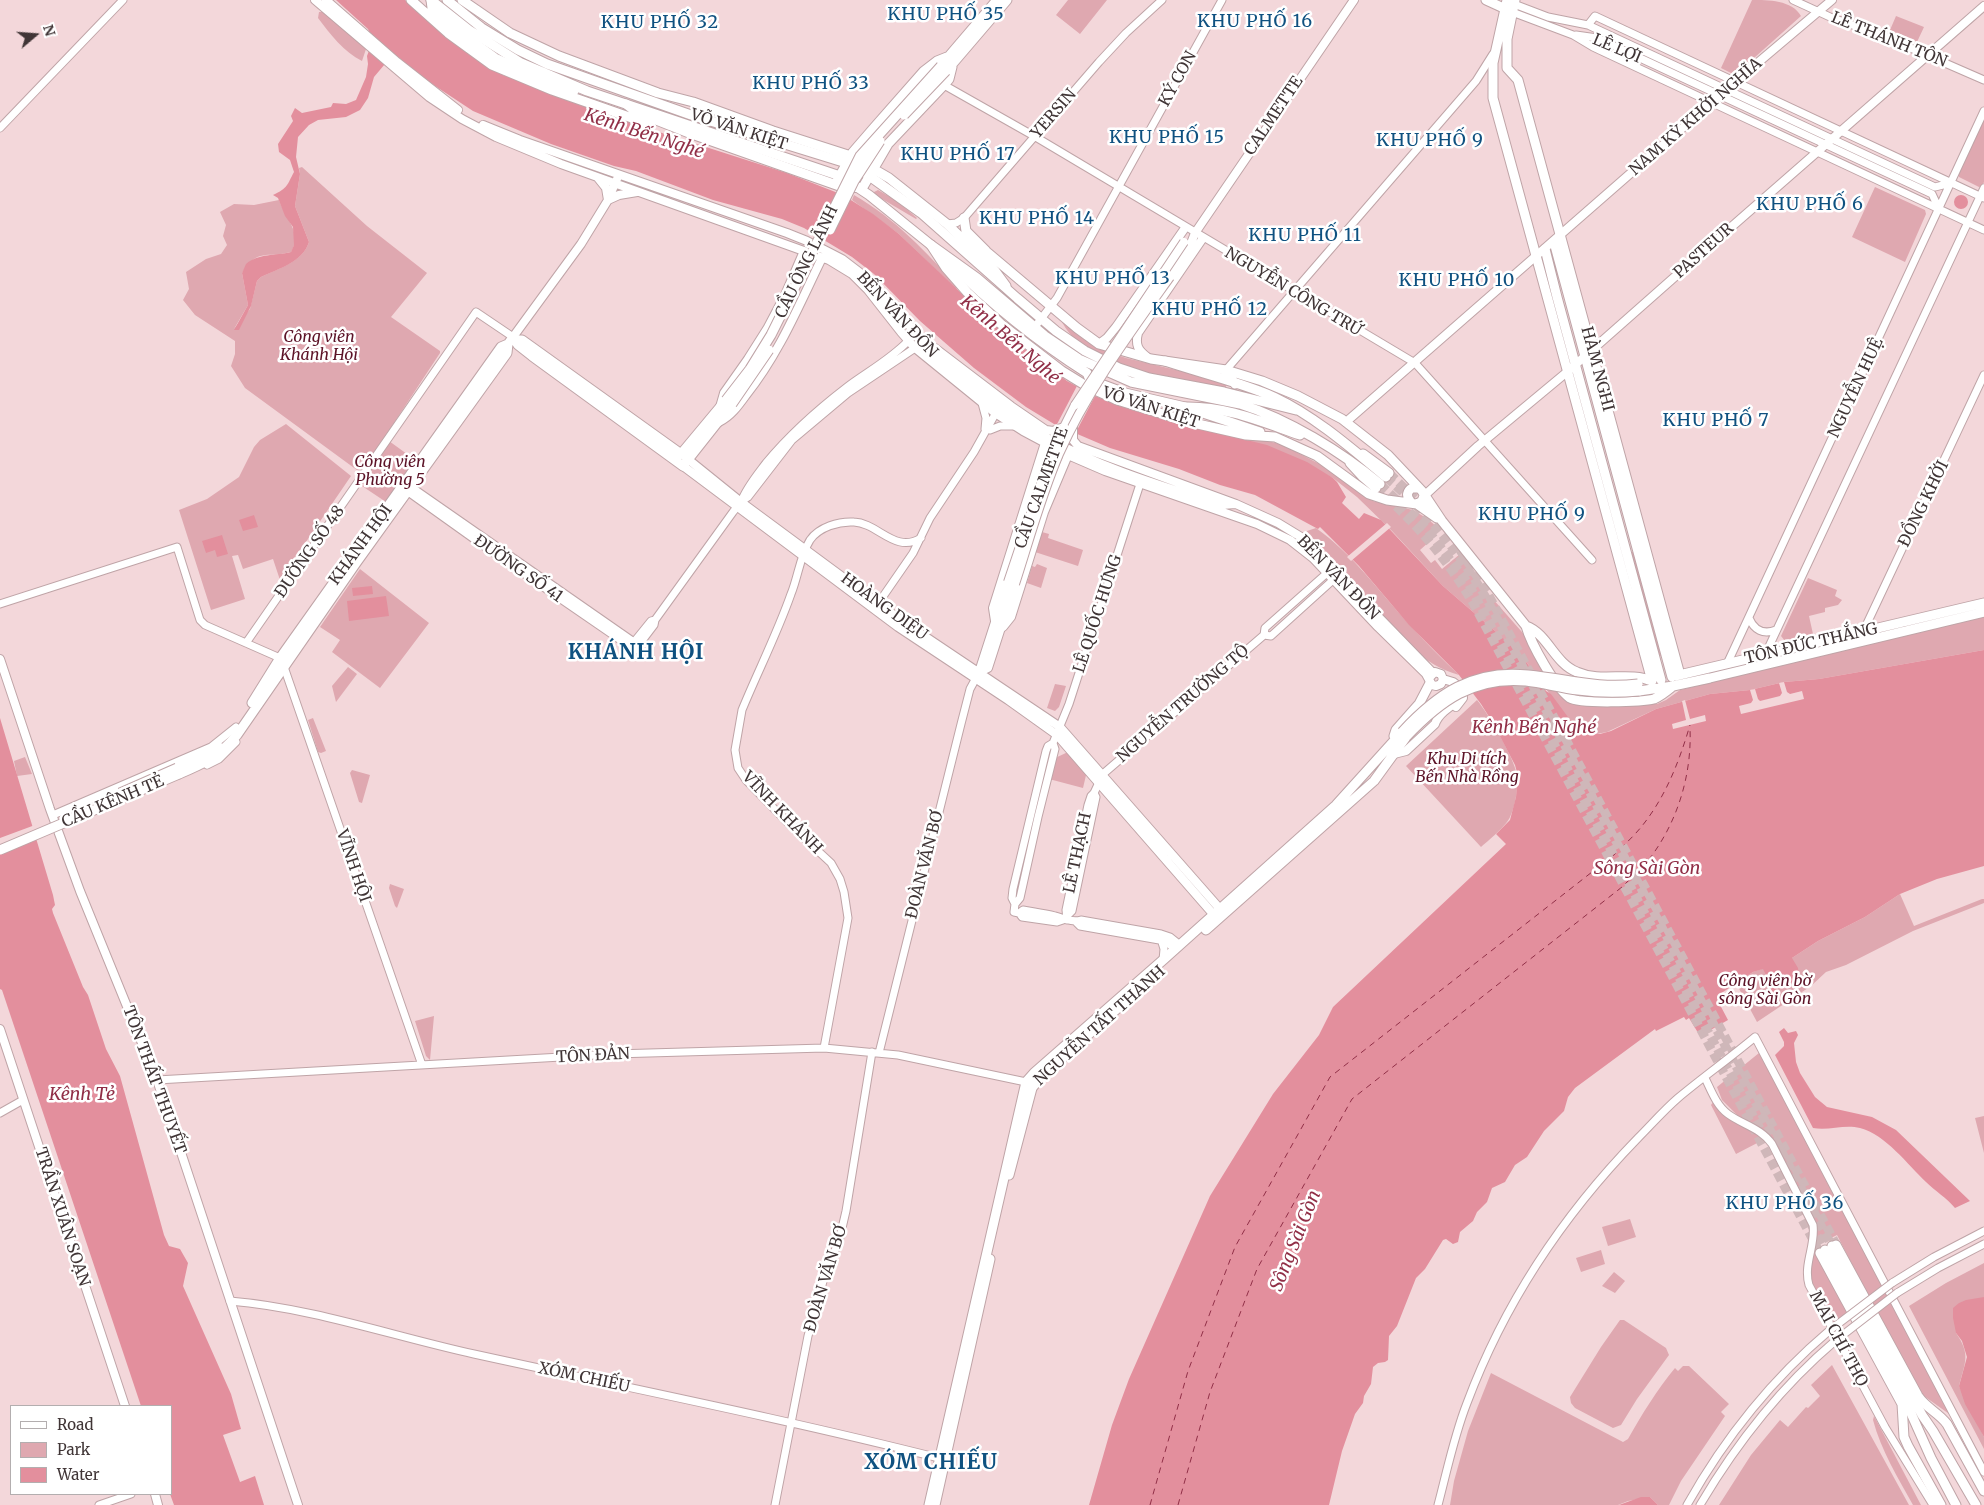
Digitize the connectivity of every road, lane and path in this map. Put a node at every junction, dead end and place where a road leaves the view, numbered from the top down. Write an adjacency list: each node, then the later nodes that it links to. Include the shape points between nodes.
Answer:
1 (123, 0): 37 (street)
2 (315, 0): 21 (main road)
3 (326, 0): 21 (main road)
4 (410, 0): 40 (main road, VÕ VĂN KIỆT, via 492,65 552,90 667,130)
5 (431, 0): 35 (main road, VÕ VĂN KIỆT, via 469,30 521,63)
6 (447, 0): 49 (main road, VÕ VĂN KIỆT, via 482,28 547,64 691,115)
7 (462, 0): 46 (main road, VÕ VĂN KIỆT, via 510,33 559,56 658,93)
8 (997, 0): 24 (main road)
9 (1007, 0): 26 (main road)
10 (1162, 0): 41 (street, YERSIN, via 1114,46)
11 (1222, 0): 57 (street, KÝ CON)
12 (1354, 0): 70 (main road, CALMETTE)
13 (1486, 0): 16 (main road)
14 (1794, 0): 18 (street, LÊ THÁNH TÔN)
15 (1832, 0): 18 (main road, NAM KỲ KHỞI NGHĨA)
16 (1509, 4): 19 (street, LÊ LỢI, via 1548,17); 20 (street); 22 (main road, HÀM NGHI); 72 (main road, HÀM NGHI, via 1507,68 1518,80)
17 (1984, 6): 23 (main road, PASTEUR)
18 (1819, 12): 23 (street, LÊ THÁNH TÔN); 30 (main road, NAM KỲ KHỞI NGHĨA)
19 (1588, 25): 30 (street, LÊ LỢI, via 1595,16); 32 (street, LÊ LỢI)
20 (1573, 35): 33 (street, LÊ LỢI, via 1597,38); 34 (street, LÊ LỢI)
21 (366, 39): 25 (main road)
22 (1496, 47): 27 (main road, HÀM NGHI); 29 (street)
23 (1927, 56): 28 (street, LÊ THÁNH TÔN); 39 (main road, PASTEUR)
24 (947, 57): 26 (main road); 38 (main road, via 924,71)
25 (395, 64): 50 (main road, BẾN VÂN ĐỒN, via 460,112 489,128); 52 (main road, BẾN VÂN ĐỒN, via 440,105 496,138)
26 (946, 68): 31 (main road, via 949,78); 107 (main road, CẦU ÔNG LÃNH, bridge, via 866,160 769,350)
27 (1492, 80): 29 (street); 78 (main road, HÀM NGHI, via 1493,98)
28 (1984, 80)
29 (1476, 81): 82 (street)
30 (1735, 82): 32 (main road, NAM KỲ KHỞI NGHĨA); 39 (street, LÊ LỢI)
31 (944, 85): 41 (street, NGUYỄN CÔNG TRỨ); 43 (main road)
32 (1727, 89): 33 (main road, NAM KỲ KHỞI NGHĨA); 42 (street, LÊ LỢI)
33 (1720, 95): 34 (main road, NAM KỲ KHỞI NGHĨA); 44 (street, LÊ LỢI)
34 (1712, 103): 47 (street, LÊ LỢI); 72 (main road, NAM KỲ KHỞI NGHĨA)
35 (626, 104): 40 (main road, VÕ VĂN KIỆT, via 636,112); 54 (main road, VÕ VĂN KIỆT)
36 (1984, 111): 56 (street, NGUYỄN HUỆ)
37 (0, 128)
38 (872, 130): 43 (main road); 45 (main road)
39 (1841, 131): 42 (main road, PASTEUR); 56 (street, LÊ LỢI)
40 (689, 133): 54 (main road, VÕ VĂN KIỆT)
41 (1034, 136): 57 (street, NGUYỄN CÔNG TRỨ); 65 (street, YERSIN)
42 (1833, 139): 44 (main road, PASTEUR); 56 (street, LÊ LỢI, via 1935,186)
43 (888, 144): 48 (main road)
44 (1826, 145): 47 (main road, PASTEUR); 64 (street, LÊ LỢI, via 1932,194)
45 (857, 147): 46 (main road); 49 (main road)
46 (839, 152): 49 (main road, VÕ VĂN KIỆT)
47 (1817, 152): 64 (street, LÊ LỢI); 95 (main road, PASTEUR)
48 (880, 156): 51 (main road); 53 (main road)
49 (849, 160): 51 (main road, VÕ VĂN KIỆT); 54 (main road)
50 (619, 175): 55 (main road, KHÁNH HỘI); 90 (main road, BẾN VÂN ĐỒN, via 788,232 830,253 864,276)
51 (873, 176): 53 (main road, VÕ VĂN KIỆT); 58 (main road); 61 (main road); 83 (main road, VÕ VĂN KIỆT, via 921,213)
52 (597, 177): 55 (main road, BẾN VÂN ĐỒN); 63 (main road, via 606,188)
53 (889, 178): 67 (main road, VÕ VĂN KIỆT)
54 (838, 180): 58 (main road, VÕ VĂN KIỆT)
55 (616, 183): 60 (main road, BẾN VÂN ĐỒN); 63 (main road, KHÁNH HỘI)
56 (1951, 183): 62 (street, LÊ LỢI); 64 (street, NGUYỄN HUỆ)
57 (1118, 187): 68 (street, NGUYỄN CÔNG TRỨ); 84 (street, KÝ CON)
58 (859, 188): 61 (main road, VÕ VĂN KIỆT)
59 (1984, 188): 62 (street, NGUYỄN HUỆ)
60 (638, 192): 63 (main road); 76 (main road, BẾN VÂN ĐỒN)
61 (869, 195): 73 (main road, VÕ VĂN KIỆT)
62 (1982, 197): 66 (street, NGUYỄN HUỆ)
63 (608, 200): 91 (main road, KHÁNH HỘI)
64 (1939, 209): 66 (street, LÊ LỢI); 150 (street, NGUYỄN HUỆ)
65 (964, 218): 67 (street, YERSIN); 77 (main road, via 966,231)
66 (1967, 222): 69 (street, LÊ LỢI); 154 (street, NGUYỄN HUỆ)
67 (946, 224): 74 (main road, VÕ VĂN KIỆT)
68 (1185, 228): 70 (street, NGUYỄN CÔNG TRỨ); 87 (main road)
69 (1984, 230)
70 (1194, 233): 71 (street, NGUYỄN CÔNG TRỨ); 105 (main road, CẦU CALMETTE, bridge)
71 (1203, 238): 82 (street, NGUYỄN CÔNG TRỨ); 89 (main road)
72 (1557, 239): 75 (main road, NAM KỲ KHỞI NGHĨA); 95 (main road, HÀM NGHI); 97 (main road, HÀM NGHI, via 1561,269)
73 (931, 245): 88 (main road, VÕ VĂN KIỆT, via 978,278); 105 (main road, via 1034,337 1087,373); 120 (main road, VÕ VĂN KIỆT, via 967,292 1001,324 1088,387 1117,400 1189,422 1246,435)
74 (970, 247): 77 (main road, VÕ VĂN KIỆT); 83 (main road, VÕ VĂN KIỆT, via 995,271)
75 (1545, 249): 78 (main road, NAM KỲ KHỞI NGHĨA); 101 (main road, HÀM NGHI)
76 (804, 251): 79 (main road, BẾN VÂN ĐỒN); 80 (main road)
77 (988, 253): 84 (main road, VÕ VĂN KIỆT)
78 (1537, 256): 100 (main road); 103 (main road, HÀM NGHI)
79 (822, 258): 81 (main road); 92 (main road, BẾN VÂN ĐỒN, via 852,274 879,302)
80 (798, 265): 81 (main road); 109 (main road, via 767,329 724,393)
81 (814, 274): 113 (main road, via 778,350 732,414)
82 (1293, 291): 100 (street, NGUYỄN CÔNG TRỨ); 102 (street)
83 (1010, 292): 86 (main road, VÕ VĂN KIỆT)
84 (1050, 305): 86 (street, KÝ CON); 93 (main road, VÕ VĂN KIỆT)
85 (476, 312): 91 (street, HOÀNG DIỆU); 157 (street, ĐƯỜNG SỐ 48)
86 (1042, 318): 88 (street, KÝ CON); 110 (main road, VÕ VĂN KIỆT, via 1084,351 1119,368 1150,378)
87 (1122, 318): 89 (main road); 93 (main road)
88 (1034, 328): 123 (main road, VÕ VĂN KIỆT, via 1079,359 1116,376 1148,386 1240,404 1297,428)
89 (1140, 330): 98 (main road, via 1138,348)
90 (919, 336): 111 (main road, BẾN VÂN ĐỒN, via 922,345); 117 (main road, via 1042,427 1053,431)
91 (512, 341): 127 (main road, HOÀNG DIỆU, via 522,340); 129 (main road, KHÁNH HỘI, via 501,347)
92 (908, 341): 94 (main road, BẾN VÂN ĐỒN); 96 (street)
93 (1099, 344): 98 (main road, VÕ VĂN KIỆT)
94 (915, 348): 96 (street); 108 (main road, BẾN VÂN ĐỒN)
95 (1592, 350): 97 (main road, PASTEUR); 119 (main road, HÀM NGHI)
96 (904, 351): 133 (street, via 848,386 794,431 763,467)
97 (1584, 357): 101 (main road, PASTEUR); 121 (main road, HÀM NGHI)
98 (1151, 359): 99 (main road, VÕ VĂN KIỆT)
99 (1165, 361): 102 (main road, VÕ VĂN KIỆT); 106 (main road, VÕ VĂN KIỆT)
100 (1415, 364): 112 (main road); 122 (street, NGUYỄN CÔNG TRỨ)
101 (1575, 365): 103 (main road, PASTEUR); 125 (main road, HÀM NGHI)
102 (1226, 370): 106 (main road); 112 (main road, VÕ VĂN KIỆT, via 1282,388)
103 (1567, 372): 122 (main road, PASTEUR); 136 (main road, HÀM NGHI)
104 (1984, 375): 155 (street, ÐỒNG KHỞI)
105 (1094, 382): 114 (main road, CẦU CALMETTE, bridge); 115 (main road, via 1185,407 1206,406); 117 (main road, CẦU CALMETTE, bridge, via 1075,405)
106 (1235, 384): 110 (main road, VÕ VĂN KIỆT, via 1274,397)
107 (729, 402): 109 (main road, CẦU ÔNG LÃNH); 113 (main road, CẦU ÔNG LÃNH)
108 (982, 403): 111 (main road, BẾN VÂN ĐỒN); 118 (street)
109 (720, 407): 127 (main road, CẦU ÔNG LÃNH)
110 (1296, 410): 123 (main road, via 1356,450 1383,480)
111 (999, 411): 116 (main road, BẾN VÂN ĐỒN); 118 (street); 132 (main road, BẾN VÂN ĐỒN, via 1049,439 1130,475 1221,505)
112 (1346, 422): 130 (main road, VÕ VĂN KIỆT, via 1388,455)
113 (717, 423): 127 (main road, CẦU ÔNG LÃNH)
114 (1074, 423): 132 (main road, via 1073,440 1078,446); 145 (main road, CẦU CALMETTE, bridge, via 1046,487)
115 (1254, 423): 120 (main road); 123 (main road)
116 (1014, 426): 118 (street); 124 (main road, BẾN VÂN ĐỒN)
117 (1064, 427): 145 (main road, CẦU CALMETTE, bridge, via 1048,463)
118 (988, 430): 137 (street, via 930,518)
119 (1614, 431): 121 (main road); 135 (main road, HÀM NGHI)
120 (1275, 437): 131 (main road, VÕ VĂN KIỆT, via 1317,456 1369,494 1387,500)
121 (1606, 438): 125 (main road); 135 (main road, HÀM NGHI)
122 (1485, 440): 130 (main road, PASTEUR); 142 (street, NGUYỄN CÔNG TRỨ)
123 (1317, 441)
124 (1045, 443): 126 (main road, BẾN VÂN ĐỒN); 151 (main road, ĐOÀN VĂN BƠ, via 993,608)
125 (1597, 446): 136 (main road, HÀM NGHI)
126 (1068, 455): 128 (main road, BẾN VÂN ĐỒN); 153 (main road, ĐOÀN VĂN BƠ, via 1044,512 1012,617)
127 (682, 460): 133 (main road, HOÀNG DIỆU)
128 (1140, 484): 143 (main road, BẾN VÂN ĐỒN, via 1277,532); 168 (street, LÊ QUỐC HƯNG)
129 (406, 487): 133 (street, ĐƯỜNG SỐ 41, via 488,549 635,646 654,625); 160 (main road, KHÁNH HỘI)
130 (1421, 492): 131 (main road, via 1422,501); 131 (main road, via 1412,488 1408,491 1407,496); 134 (main road, VÕ VĂN KIỆT)
131 (1413, 502): 134 (main road, VÕ VĂN KIỆT)
132 (1236, 504): 143 (main road, BẾN VÂN ĐỒN, via 1301,537)
133 (739, 505): 139 (main road, HOÀNG DIỆU); 141 (main road, HOÀNG DIỆU)
134 (1442, 521): 152 (main road, VÕ VĂN KIỆT)
135 (1634, 523): 136 (main road); 165 (main road, HÀM NGHI)
136 (1617, 536): 166 (main road, HÀM NGHI)
137 (921, 538): 138 (street); 140 (street)
138 (906, 543): 139 (street, VĨNH KHÁNH, via 882,535 864,524 844,522 830,525 817,534); 140 (street)
139 (806, 549): 141 (street, VĨNH KHÁNH); 148 (main road, HOÀNG DIỆU)
140 (913, 553): 148 (street)
141 (803, 557): 148 (main road, HOÀNG DIỆU); 192 (street, VĨNH KHÁNH, via 792,593 742,710 736,750 738,768 746,780 831,863 843,886 848,918)
142 (1592, 560)
143 (1329, 570): 144 (main road, BẾN VÂN ĐỒN); 156 (street, NGUYỄN TRƯỜNG TỘ, via 1265,628)
144 (1336, 578): 156 (street, NGUYỄN TRƯỜNG TỘ, via 1271,636); 163 (main road, BẾN VÂN ĐỒN)
145 (1012, 583): 151 (main road, CẦU CALMETTE); 153 (main road, CẦU CALMETTE)
146 (1984, 603): 155 (main road, TÔN ÐỨC THẮNG)
147 (0, 604): 157 (street, via 177,548 200,620)
148 (877, 606): 162 (main road, HOÀNG DIỆU)
149 (1984, 612): 165 (main road, TÔN ÐỨC THẮNG)
150 (1749, 618): 154 (street, via 1759,631); 161 (street, NGUYỄN HUỆ)
151 (995, 622): 162 (main road, ĐOÀN VĂN BƠ)
152 (1526, 626): 165 (main road, VÕ VĂN KIỆT, via 1554,680 1569,698 1593,702 1654,698 1665,693); 166 (main road, VÕ VĂN KIỆT, via 1534,629 1559,659 1576,672 1601,678 1641,676)
153 (1003, 627): 162 (main road, ĐOÀN VĂN BƠ, via 988,668)
154 (1776, 630): 158 (street, NGUYỄN HUỆ)
155 (1863, 632): 158 (main road, TÔN ÐỨC THẮNG)
156 (1264, 635): 175 (street, NGUYỄN TRƯỜNG TỘ)
157 (246, 643): 160 (street)
158 (1765, 655): 161 (main road, TÔN ÐỨC THẮNG)
159 (0, 659): 179 (main road, TÔN THẤT THUYẾT)
160 (282, 663): 169 (main road, KHÁNH HỘI); 194 (street, VĨNH HỘI)
161 (1727, 664): 165 (main road, TÔN ÐỨC THẮNG)
162 (978, 675): 168 (main road, HOÀNG DIỆU); 171 (main road, HOÀNG DIỆU); 193 (street, ĐOÀN VĂN BƠ, via 970,689)
163 (1431, 678): 164 (main road, BẾN VÂN ĐỒN, via 1439,673); 164 (main road, via 1438,686); 172 (main road, via 1419,704 1396,730)
164 (1443, 679): 174 (main road, NGUYỄN TẤT THÀNH, via 1461,686 1460,701 1406,751)
165 (1675, 679): 166 (main road, TÔN ÐỨC THẮNG); 167 (main road, TÔN ÐỨC THẮNG)
166 (1657, 681): 167 (main road, TÔN ÐỨC THẮNG)
167 (1639, 687): 170 (main road, bridge, via 1593,685 1518,674 1482,678 1440,696 1420,713)
168 (1060, 726): 171 (street, LÊ QUỐC HƯNG); 175 (main road, HOÀNG DIỆU)
169 (238, 729): 173 (main road, KHÁNH HỘI); 177 (street, KHÁNH HỘI, via 211,747); 178 (street, KHÁNH HỘI, via 238,740 219,759)
170 (1404, 734): 172 (main road, NGUYỄN TẤT THÀNH); 174 (main road, NGUYỄN TẤT THÀNH)
171 (1055, 739): 176 (main road, HOÀNG DIỆU); 184 (street, LÊ QUỐC HƯNG, via 1048,746 1044,779 1012,898 1016,910)
172 (1392, 743): 183 (main road, NGUYỄN TẤT THÀNH, via 1336,805)
173 (222, 748): 181 (main road, CẦU KÊNH TẺ, bridge); 182 (main road, CẦU KÊNH TẺ, bridge, via 213,758 190,769)
174 (1394, 754): 183 (main road, NGUYỄN TẤT THÀNH, via 1374,781)
175 (1103, 774): 176 (street, NGUYỄN TRƯỜNG TỘ); 183 (main road, HOÀNG DIỆU)
176 (1098, 782): 183 (main road, HOÀNG DIỆU, via 1143,836); 184 (street, LÊ THẠCH, via 1072,911)
177 (92, 799): 178 (street); 179 (street, KHÁNH HỘI)
178 (97, 813): 180 (street, KHÁNH HỘI)
179 (52, 815): 180 (main road, TÔN THẤT THUYẾT)
180 (58, 830): 196 (main road, TÔN THẤT THUYẾT, via 90,918)
181 (0, 844)
182 (0, 850)
183 (1219, 914): 186 (main road, NGUYỄN TẤT THÀNH); 197 (main road, NGUYỄN TẤT THÀNH)
184 (1066, 919): 185 (street)
185 (1076, 922): 187 (street, via 1081,920); 188 (street, via 1080,926)
186 (1191, 935): 187 (street); 189 (main road, NGUYỄN TẤT THÀNH)
187 (1170, 937): 189 (street)
188 (1161, 940): 189 (street); 190 (street)
189 (1178, 947): 190 (main road, NGUYỄN TẤT THÀNH)
190 (1163, 960): 197 (main road, NGUYỄN TẤT THÀNH, via 1034,1073)
191 (0, 1029): 198 (main road, TRẦN XUÂN SOẠN)
192 (824, 1048): 193 (street, TÔN ĐẢN); 194 (street, TÔN ĐẢN, via 668,1051)
193 (876, 1052): 197 (street, TÔN ĐẢN, via 937,1062); 206 (street, ĐOÀN VĂN BƠ, via 846,1211 808,1336)
194 (422, 1065): 196 (street, TÔN ĐẢN)
195 (1705, 1078): 208 (street, via 1755,1037); 219 (street, via 1672,1104 1615,1161 1572,1213 1532,1271 1478,1375 1457,1432); 222 (street, MAI CHÍ THỌ, via 1719,1106 1727,1114 1764,1134 1772,1144 1813,1225 1807,1262 1809,1285 1885,1427)
196 (157, 1080): 204 (main road, TÔN THẤT THUYẾT)
197 (1029, 1085): 200 (main road, NGUYỄN TẤT THÀNH)
198 (24, 1100): 199 (street); 205 (main road, TRẦN XUÂN SOẠN)
199 (0, 1113)
200 (995, 1224): 207 (main road, NGUYỄN TẤT THÀNH); 207 (main road, NGUYỄN TẤT THÀNH, via 989,1236)
201 (1984, 1231): 212 (street, bridge, via 1892,1283 1830,1330 1785,1372 1748,1414)
202 (1984, 1244): 221 (street, bridge, via 1897,1293 1835,1341 1787,1387 1758,1421)
203 (1828, 1248): 209 (main road, via 1924,1405 1943,1417); 213 (main road, MAI CHÍ THỌ, via 1931,1458); 223 (main road, MAI CHÍ THỌ, via 1902,1404 1904,1437); 224 (main road)
204 (230, 1301): 206 (street, XÓM CHIẾU, via 256,1303 343,1321 452,1349); 215 (main road, TÔN THẤT THUYẾT)
205 (125, 1405)
206 (790, 1423): 207 (street, XÓM CHIẾU); 216 (street, ĐOÀN VĂN BƠ)
207 (942, 1458): 217 (main road); 218 (main road, NGUYỄN TẤT THÀNH)
208 (1984, 1472)
209 (1984, 1491)
210 (1684, 1494): 212 (street)
211 (128, 1495): 214 (street)
212 (1691, 1498): 220 (street); 221 (street)
213 (1957, 1503)
214 (99, 1505)
215 (298, 1505)
216 (775, 1505)
217 (929, 1505)
218 (935, 1505)
219 (1438, 1505)
220 (1687, 1505)
221 (1702, 1505)
222 (1932, 1505)
223 (1941, 1505)
224 (1976, 1505)

